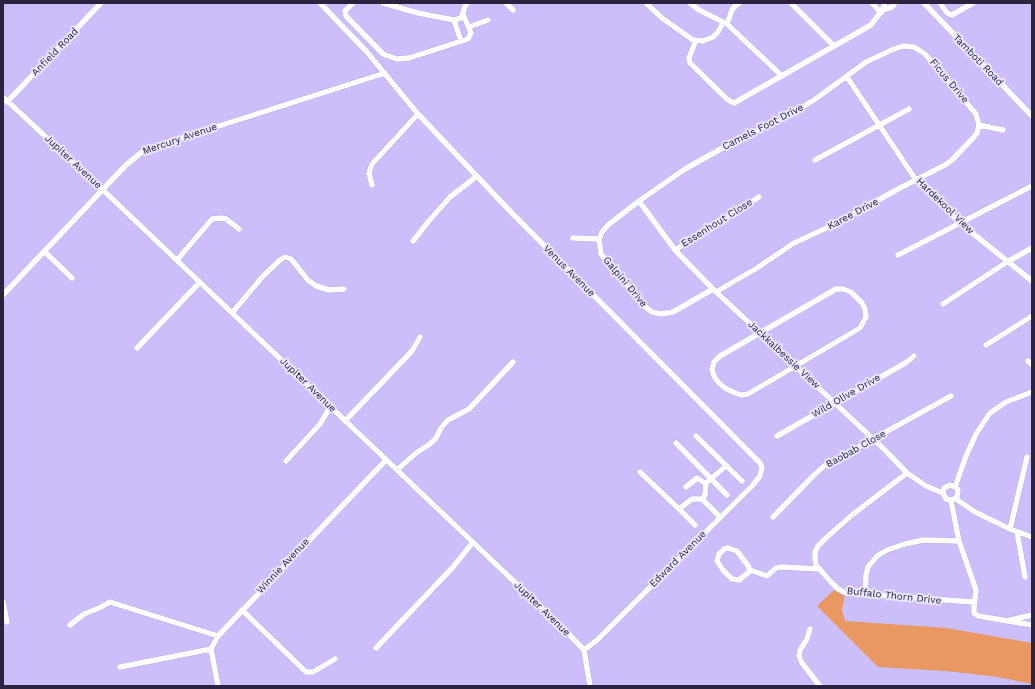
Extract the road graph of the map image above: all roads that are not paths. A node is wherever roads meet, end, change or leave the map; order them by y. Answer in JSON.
{"nodes":[{"id":1,"x":102,"y":3,"type":"edge"},
{"id":2,"x":320,"y":3,"type":"edge"},
{"id":3,"x":384,"y":3,"type":"edge"},
{"id":4,"x":466,"y":3,"type":"edge"},
{"id":5,"x":506,"y":3,"type":"edge"},
{"id":6,"x":646,"y":3,"type":"edge"},
{"id":7,"x":690,"y":3,"type":"edge"},
{"id":8,"x":791,"y":3,"type":"edge"},
{"id":9,"x":872,"y":3,"type":"edge"},
{"id":10,"x":885,"y":3,"type":"edge"},
{"id":11,"x":895,"y":3,"type":"edge"},
{"id":12,"x":924,"y":3,"type":"edge"},
{"id":13,"x":940,"y":3,"type":"edge"},
{"id":14,"x":974,"y":3,"type":"edge"},
{"id":15,"x":351,"y":4,"type":"edge"},
{"id":16,"x":736,"y":4,"type":"edge"},
{"id":17,"x":513,"y":10,"type":"dead end"},
{"id":18,"x":882,"y":12,"type":"junction"},
{"id":19,"x":462,"y":14,"type":"junction"},
{"id":20,"x":454,"y":20,"type":"junction"},
{"id":21,"x":488,"y":20,"type":"dead end"},
{"id":22,"x":725,"y":23,"type":"junction"},
{"id":23,"x":469,"y":27,"type":"junction"},
{"id":24,"x":696,"y":40,"type":"junction"},
{"id":25,"x":461,"y":41,"type":"junction"},
{"id":26,"x":834,"y":46,"type":"junction"},
{"id":27,"x":910,"y":46,"type":"joint"},
{"id":28,"x":385,"y":73,"type":"junction"},
{"id":29,"x":782,"y":76,"type":"junction"},
{"id":30,"x":847,"y":77,"type":"junction"},
{"id":31,"x":5,"y":100,"type":"edge"},
{"id":32,"x":909,"y":109,"type":"dead end"},
{"id":33,"x":418,"y":114,"type":"junction"},
{"id":34,"x":1032,"y":116,"type":"edge"},
{"id":35,"x":879,"y":125,"type":"junction"},
{"id":36,"x":979,"y":125,"type":"junction"},
{"id":37,"x":1003,"y":130,"type":"dead end"},
{"id":38,"x":815,"y":160,"type":"dead end"},
{"id":39,"x":477,"y":176,"type":"junction"},
{"id":40,"x":916,"y":180,"type":"junction"},
{"id":41,"x":372,"y":185,"type":"dead end"},
{"id":42,"x":1032,"y":186,"type":"edge"},
{"id":43,"x":103,"y":190,"type":"junction"},
{"id":44,"x":759,"y":197,"type":"dead end"},
{"id":45,"x":639,"y":201,"type":"junction"},
{"id":46,"x":960,"y":223,"type":"junction"},
{"id":47,"x":240,"y":229,"type":"dead end"},
{"id":48,"x":573,"y":238,"type":"dead end"},
{"id":49,"x":599,"y":239,"type":"junction"},
{"id":50,"x":413,"y":241,"type":"dead end"},
{"id":51,"x":1032,"y":248,"type":"edge"},
{"id":52,"x":675,"y":250,"type":"junction"},
{"id":53,"x":45,"y":252,"type":"junction"},
{"id":54,"x":898,"y":255,"type":"dead end"},
{"id":55,"x":177,"y":260,"type":"junction"},
{"id":56,"x":1007,"y":262,"type":"junction"},
{"id":57,"x":72,"y":278,"type":"dead end"},
{"id":58,"x":1032,"y":281,"type":"edge"},
{"id":59,"x":200,"y":282,"type":"junction"},
{"id":60,"x":344,"y":289,"type":"dead end"},
{"id":61,"x":714,"y":290,"type":"junction"},
{"id":62,"x":3,"y":295,"type":"edge"},
{"id":63,"x":943,"y":304,"type":"dead end"},
{"id":64,"x":232,"y":312,"type":"junction"},
{"id":65,"x":1032,"y":316,"type":"edge"},
{"id":66,"x":761,"y":333,"type":"junction"},
{"id":67,"x":420,"y":337,"type":"dead end"},
{"id":68,"x":986,"y":345,"type":"dead end"},
{"id":69,"x":137,"y":348,"type":"dead end"},
{"id":70,"x":914,"y":356,"type":"dead end"},
{"id":71,"x":514,"y":362,"type":"dead end"},
{"id":72,"x":795,"y":366,"type":"junction"},
{"id":73,"x":1032,"y":392,"type":"edge"},
{"id":74,"x":951,"y":396,"type":"dead end"},
{"id":75,"x":834,"y":403,"type":"junction"},
{"id":76,"x":330,"y":407,"type":"junction"},
{"id":77,"x":345,"y":421,"type":"junction"},
{"id":78,"x":696,"y":436,"type":"dead end"},
{"id":79,"x":777,"y":436,"type":"dead end"},
{"id":80,"x":873,"y":439,"type":"junction"},
{"id":81,"x":676,"y":443,"type":"dead end"},
{"id":82,"x":1027,"y":457,"type":"dead end"},
{"id":83,"x":386,"y":460,"type":"junction"},
{"id":84,"x":286,"y":461,"type":"dead end"},
{"id":85,"x":760,"y":463,"type":"joint"},
{"id":86,"x":726,"y":466,"type":"junction"},
{"id":87,"x":397,"y":470,"type":"junction"},
{"id":88,"x":640,"y":472,"type":"dead end"},
{"id":89,"x":907,"y":473,"type":"junction"},
{"id":90,"x":710,"y":479,"type":"junction"},
{"id":91,"x":742,"y":481,"type":"dead end"},
{"id":92,"x":706,"y":484,"type":"junction"},
{"id":93,"x":686,"y":487,"type":"dead end"},
{"id":94,"x":955,"y":487,"type":"junction"},
{"id":95,"x":943,"y":493,"type":"junction"},
{"id":96,"x":727,"y":495,"type":"dead end"},
{"id":97,"x":702,"y":499,"type":"junction"},
{"id":98,"x":953,"y":500,"type":"junction"},
{"id":99,"x":679,"y":509,"type":"junction"},
{"id":100,"x":720,"y":517,"type":"junction"},
{"id":101,"x":773,"y":517,"type":"dead end"},
{"id":102,"x":695,"y":525,"type":"dead end"},
{"id":103,"x":1010,"y":530,"type":"junction"},
{"id":104,"x":1017,"y":532,"type":"junction"},
{"id":105,"x":1032,"y":537,"type":"edge"},
{"id":106,"x":959,"y":540,"type":"junction"},
{"id":107,"x":473,"y":542,"type":"junction"},
{"id":108,"x":750,"y":570,"type":"junction"},
{"id":109,"x":820,"y":570,"type":"junction"},
{"id":110,"x":1025,"y":577,"type":"dead end"},
{"id":111,"x":865,"y":595,"type":"junction"},
{"id":112,"x":3,"y":602,"type":"edge"},
{"id":113,"x":974,"y":602,"type":"junction"},
{"id":114,"x":242,"y":610,"type":"junction"},
{"id":115,"x":1032,"y":615,"type":"edge"},
{"id":116,"x":1010,"y":620,"type":"junction"},
{"id":117,"x":7,"y":622,"type":"dead end"},
{"id":118,"x":1032,"y":625,"type":"edge"},
{"id":119,"x":70,"y":626,"type":"dead end"},
{"id":120,"x":810,"y":629,"type":"dead end"},
{"id":121,"x":218,"y":636,"type":"junction"},
{"id":122,"x":376,"y":648,"type":"dead end"},
{"id":123,"x":211,"y":649,"type":"junction"},
{"id":124,"x":584,"y":650,"type":"junction"},
{"id":125,"x":334,"y":659,"type":"dead end"},
{"id":126,"x":120,"y":667,"type":"dead end"},
{"id":127,"x":218,"y":686,"type":"edge"},
{"id":128,"x":590,"y":686,"type":"edge"},
{"id":129,"x":820,"y":686,"type":"edge"}],
"edges":[{"from":1,"to":31,"type":"street","name":"Anfield Road"},
{"from":2,"to":28,"type":"street","name":"Venus Avenue"},
{"from":3,"to":20,"type":"street"},
{"from":4,"to":19,"type":"street"},
{"from":5,"to":17,"type":"street"},
{"from":6,"to":24,"type":"street"},
{"from":7,"to":22,"type":"street"},
{"from":8,"to":26,"type":"street"},
{"from":9,"to":18,"type":"street"},
{"from":10,"to":18,"type":"street"},
{"from":11,"to":18,"type":"street"},
{"from":12,"to":34,"type":"street","name":"Tamboti Road"},
{"from":13,"to":14,"type":"street"},
{"from":15,"to":25,"type":"street"},
{"from":16,"to":22,"type":"street"},
{"from":18,"to":26,"type":"street"},
{"from":19,"to":20,"type":"street"},
{"from":19,"to":23,"type":"street"},
{"from":20,"to":25,"type":"street"},
{"from":21,"to":23,"type":"street"},
{"from":22,"to":24,"type":"street"},
{"from":22,"to":29,"type":"street"},
{"from":23,"to":25,"type":"street"},
{"from":24,"to":29,"type":"street"},
{"from":26,"to":29,"type":"street"},
{"from":27,"to":30,"type":"street","name":"Camels Foot Drive"},
{"from":27,"to":36,"type":"street","name":"Ficus Drive"},
{"from":28,"to":33,"type":"street","name":"Venus Avenue"},
{"from":28,"to":43,"type":"street","name":"Mercury Avenue"},
{"from":30,"to":35,"type":"street","name":"Hardekool View"},
{"from":30,"to":45,"type":"street","name":"Camels Foot Drive"},
{"from":31,"to":43,"type":"street","name":"Jupiter Avenue"},
{"from":32,"to":35,"type":"street"},
{"from":33,"to":39,"type":"street","name":"Venus Avenue"},
{"from":33,"to":41,"type":"street"},
{"from":35,"to":38,"type":"street"},
{"from":35,"to":40,"type":"street","name":"Hardekool View"},
{"from":36,"to":37,"type":"street"},
{"from":36,"to":40,"type":"street","name":"Karee Drive"},
{"from":39,"to":50,"type":"street"},
{"from":39,"to":85,"type":"street","name":"Venus Avenue"},
{"from":40,"to":46,"type":"street","name":"Hardekool View"},
{"from":40,"to":61,"type":"street","name":"Karee Drive"},
{"from":42,"to":46,"type":"street"},
{"from":43,"to":53,"type":"street","name":"Mercury Avenue"},
{"from":43,"to":55,"type":"street","name":"Jupiter Avenue"},
{"from":44,"to":52,"type":"street","name":"Essenhout Close"},
{"from":45,"to":49,"type":"street"},
{"from":45,"to":52,"type":"street","name":"Jackkalbessie View"},
{"from":46,"to":54,"type":"street"},
{"from":46,"to":56,"type":"street","name":"Hardekool View"},
{"from":47,"to":55,"type":"street"},
{"from":48,"to":49,"type":"street"},
{"from":49,"to":61,"type":"street","name":"Galpini Drive"},
{"from":51,"to":56,"type":"street"},
{"from":52,"to":61,"type":"street","name":"Jackkalbessie View"},
{"from":53,"to":57,"type":"street"},
{"from":53,"to":62,"type":"street","name":"Mercury Avenue"},
{"from":55,"to":59,"type":"street","name":"Jupiter Avenue"},
{"from":56,"to":58,"type":"street","name":"Hardekool View"},
{"from":56,"to":63,"type":"street"},
{"from":59,"to":64,"type":"street","name":"Jupiter Avenue"},
{"from":59,"to":69,"type":"street"},
{"from":60,"to":64,"type":"street"},
{"from":61,"to":66,"type":"street","name":"Jackkalbessie View"},
{"from":64,"to":76,"type":"street","name":"Jupiter Avenue"},
{"from":65,"to":68,"type":"street"},
{"from":66,"to":72,"type":"street","name":"Jackkalbessie View"},
{"from":66,"to":72,"type":"street"},
{"from":66,"to":72,"type":"street"},
{"from":67,"to":77,"type":"street"},
{"from":70,"to":75,"type":"street","name":"Wild Olive Drive"},
{"from":71,"to":87,"type":"street"},
{"from":72,"to":75,"type":"street","name":"Jackkalbessie View"},
{"from":73,"to":94,"type":"street"},
{"from":74,"to":80,"type":"street","name":"Baobab Close"},
{"from":75,"to":79,"type":"street","name":"Wild Olive Drive"},
{"from":75,"to":80,"type":"street","name":"Jackkalbessie View"},
{"from":76,"to":77,"type":"street","name":"Jupiter Avenue"},
{"from":76,"to":84,"type":"street"},
{"from":77,"to":83,"type":"street","name":"Jupiter Avenue"},
{"from":78,"to":86,"type":"street"},
{"from":80,"to":89,"type":"street","name":"Jackkalbessie View"},
{"from":80,"to":101,"type":"street","name":"Baobab Close"},
{"from":81,"to":90,"type":"street"},
{"from":82,"to":103,"type":"street"},
{"from":83,"to":87,"type":"street","name":"Jupiter Avenue"},
{"from":83,"to":114,"type":"street","name":"Winnie Avenue"},
{"from":85,"to":100,"type":"street","name":"Edward Avenue"},
{"from":86,"to":90,"type":"street"},
{"from":86,"to":91,"type":"street"},
{"from":87,"to":107,"type":"street","name":"Jupiter Avenue"},
{"from":88,"to":99,"type":"street"},
{"from":89,"to":95,"type":"street","name":"Jackkalbessie View"},
{"from":89,"to":109,"type":"street","name":"Buffalo Thorn Drive"},
{"from":90,"to":92,"type":"street"},
{"from":90,"to":96,"type":"street"},
{"from":92,"to":93,"type":"street"},
{"from":92,"to":97,"type":"street"},
{"from":94,"to":95,"type":"street"},
{"from":94,"to":98,"type":"street"},
{"from":95,"to":98,"type":"street"},
{"from":97,"to":99,"type":"street"},
{"from":97,"to":100,"type":"street"},
{"from":98,"to":103,"type":"street"},
{"from":98,"to":106,"type":"street"},
{"from":99,"to":102,"type":"street"},
{"from":100,"to":124,"type":"street","name":"Edward Avenue"},
{"from":103,"to":104,"type":"street"},
{"from":104,"to":105,"type":"street"},
{"from":104,"to":110,"type":"street"},
{"from":106,"to":111,"type":"street"},
{"from":106,"to":113,"type":"street"},
{"from":107,"to":122,"type":"street"},
{"from":107,"to":124,"type":"street","name":"Jupiter Avenue"},
{"from":108,"to":108,"type":"street"},
{"from":108,"to":109,"type":"street"},
{"from":109,"to":111,"type":"street","name":"Buffalo Thorn Drive"},
{"from":111,"to":113,"type":"street","name":"Buffalo Thorn Drive"},
{"from":112,"to":117,"type":"street"},
{"from":113,"to":116,"type":"street"},
{"from":114,"to":121,"type":"street","name":"Winnie Avenue"},
{"from":114,"to":125,"type":"street"},
{"from":115,"to":116,"type":"street"},
{"from":116,"to":118,"type":"street"},
{"from":119,"to":121,"type":"street"},
{"from":120,"to":129,"type":"street"},
{"from":121,"to":123,"type":"street","name":"Winnie Avenue"},
{"from":123,"to":126,"type":"street"},
{"from":123,"to":127,"type":"street"},
{"from":124,"to":128,"type":"street"}]}
